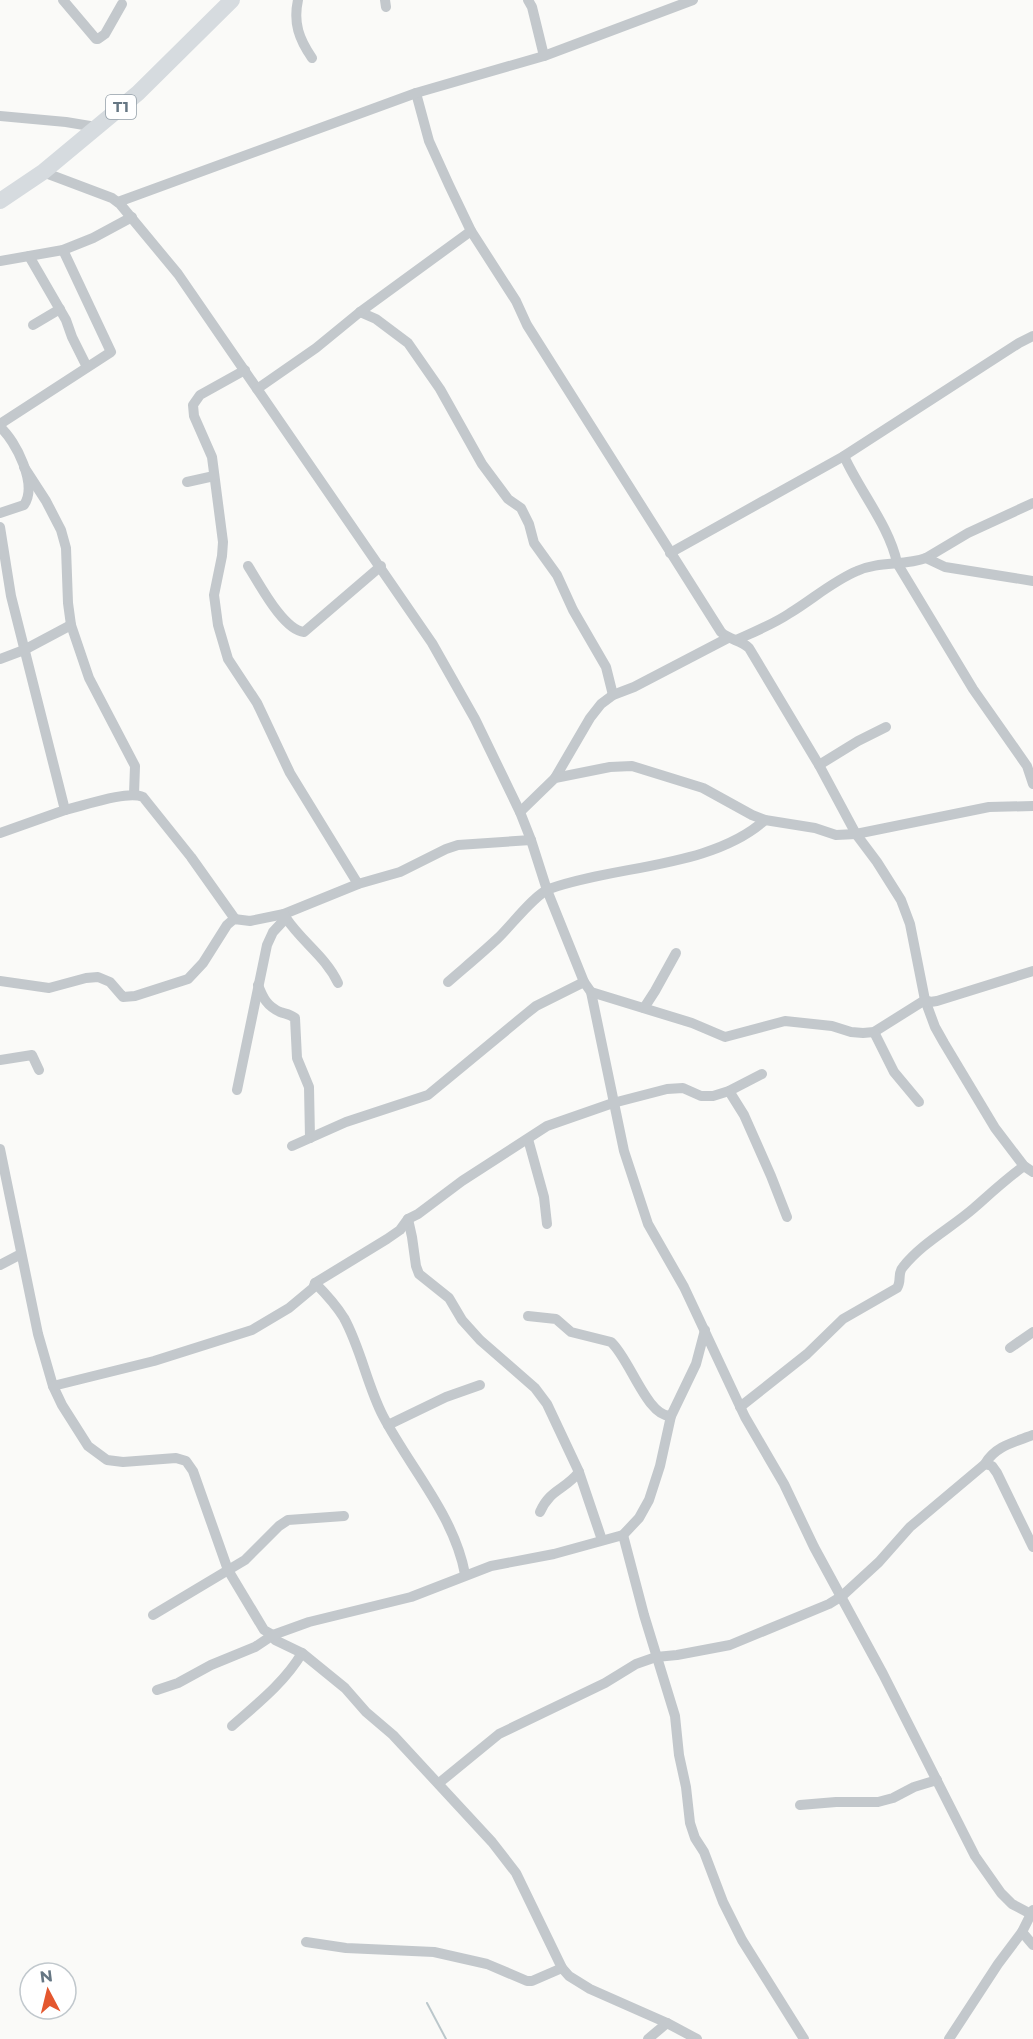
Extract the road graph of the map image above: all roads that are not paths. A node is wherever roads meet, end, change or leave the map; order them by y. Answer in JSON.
{"nodes":[{"id":1,"x":63,"y":0,"type":"edge"},
{"id":2,"x":232,"y":0,"type":"edge"},
{"id":3,"x":298,"y":0,"type":"edge"},
{"id":4,"x":528,"y":0,"type":"edge"},
{"id":5,"x":693,"y":0,"type":"edge"},
{"id":6,"x":122,"y":4,"type":"dead end"},
{"id":7,"x":544,"y":56,"type":"junction"},
{"id":8,"x":312,"y":58,"type":"dead end"},
{"id":9,"x":416,"y":93,"type":"junction"},
{"id":10,"x":0,"y":116,"type":"edge"},
{"id":11,"x":96,"y":127,"type":"junction"},
{"id":12,"x":43,"y":172,"type":"junction"},
{"id":13,"x":0,"y":201,"type":"edge"},
{"id":14,"x":118,"y":202,"type":"junction"},
{"id":15,"x":132,"y":217,"type":"junction"},
{"id":16,"x":471,"y":231,"type":"junction"},
{"id":17,"x":63,"y":250,"type":"junction"},
{"id":18,"x":29,"y":256,"type":"junction"},
{"id":19,"x":0,"y":261,"type":"edge"},
{"id":20,"x":60,"y":309,"type":"junction"},
{"id":21,"x":360,"y":312,"type":"junction"},
{"id":22,"x":33,"y":324,"type":"dead end"},
{"id":23,"x":1033,"y":336,"type":"edge"},
{"id":24,"x":87,"y":367,"type":"junction"},
{"id":25,"x":245,"y":370,"type":"junction"},
{"id":26,"x":257,"y":389,"type":"junction"},
{"id":27,"x":0,"y":426,"type":"edge"},
{"id":28,"x":844,"y":456,"type":"junction"},
{"id":29,"x":24,"y":467,"type":"junction"},
{"id":30,"x":214,"y":476,"type":"junction"},
{"id":31,"x":187,"y":482,"type":"dead end"},
{"id":32,"x":1033,"y":503,"type":"edge"},
{"id":33,"x":0,"y":513,"type":"edge"},
{"id":34,"x":0,"y":527,"type":"edge"},
{"id":35,"x":670,"y":553,"type":"junction"},
{"id":36,"x":926,"y":558,"type":"junction"},
{"id":37,"x":897,"y":563,"type":"junction"},
{"id":38,"x":248,"y":566,"type":"dead end"},
{"id":39,"x":381,"y":566,"type":"junction"},
{"id":40,"x":1033,"y":581,"type":"edge"},
{"id":41,"x":11,"y":596,"type":"junction"},
{"id":42,"x":0,"y":599,"type":"edge"},
{"id":43,"x":71,"y":625,"type":"junction"},
{"id":44,"x":732,"y":639,"type":"junction"},
{"id":45,"x":24,"y":650,"type":"junction"},
{"id":46,"x":0,"y":659,"type":"edge"},
{"id":47,"x":613,"y":695,"type":"junction"},
{"id":48,"x":886,"y":727,"type":"dead end"},
{"id":49,"x":819,"y":765,"type":"junction"},
{"id":50,"x":555,"y":778,"type":"junction"},
{"id":51,"x":1033,"y":784,"type":"edge"},
{"id":52,"x":134,"y":794,"type":"junction"},
{"id":53,"x":1033,"y":806,"type":"edge"},
{"id":54,"x":65,"y":810,"type":"junction"},
{"id":55,"x":520,"y":812,"type":"junction"},
{"id":56,"x":765,"y":820,"type":"junction"},
{"id":57,"x":0,"y":834,"type":"edge"},
{"id":58,"x":856,"y":834,"type":"junction"},
{"id":59,"x":531,"y":840,"type":"junction"},
{"id":60,"x":358,"y":884,"type":"junction"},
{"id":61,"x":547,"y":890,"type":"junction"},
{"id":62,"x":285,"y":916,"type":"junction"},
{"id":63,"x":236,"y":919,"type":"junction"},
{"id":64,"x":676,"y":953,"type":"dead end"},
{"id":65,"x":1033,"y":971,"type":"edge"},
{"id":66,"x":0,"y":981,"type":"edge"},
{"id":67,"x":448,"y":982,"type":"dead end"},
{"id":68,"x":584,"y":982,"type":"junction"},
{"id":69,"x":338,"y":983,"type":"dead end"},
{"id":70,"x":258,"y":984,"type":"junction"},
{"id":71,"x":591,"y":992,"type":"junction"},
{"id":72,"x":925,"y":1000,"type":"junction"},
{"id":73,"x":644,"y":1008,"type":"junction"},
{"id":74,"x":874,"y":1032,"type":"junction"},
{"id":75,"x":0,"y":1060,"type":"edge"},
{"id":76,"x":39,"y":1070,"type":"dead end"},
{"id":77,"x":762,"y":1074,"type":"dead end"},
{"id":78,"x":237,"y":1090,"type":"dead end"},
{"id":79,"x":729,"y":1091,"type":"junction"},
{"id":80,"x":919,"y":1102,"type":"dead end"},
{"id":81,"x":613,"y":1103,"type":"junction"},
{"id":82,"x":310,"y":1138,"type":"junction"},
{"id":83,"x":528,"y":1139,"type":"junction"},
{"id":84,"x":291,"y":1146,"type":"dead end"},
{"id":85,"x":0,"y":1149,"type":"edge"},
{"id":86,"x":1028,"y":1169,"type":"edge"},
{"id":87,"x":787,"y":1217,"type":"dead end"},
{"id":88,"x":408,"y":1219,"type":"junction"},
{"id":89,"x":547,"y":1224,"type":"dead end"},
{"id":90,"x":21,"y":1254,"type":"junction"},
{"id":91,"x":0,"y":1265,"type":"edge"},
{"id":92,"x":315,"y":1283,"type":"junction"},
{"id":93,"x":528,"y":1316,"type":"dead end"},
{"id":94,"x":705,"y":1330,"type":"junction"},
{"id":95,"x":1033,"y":1332,"type":"edge"},
{"id":96,"x":1010,"y":1348,"type":"dead end"},
{"id":97,"x":480,"y":1385,"type":"dead end"},
{"id":98,"x":52,"y":1386,"type":"junction"},
{"id":99,"x":740,"y":1407,"type":"junction"},
{"id":100,"x":671,"y":1416,"type":"junction"},
{"id":101,"x":388,"y":1425,"type":"junction"},
{"id":102,"x":1033,"y":1435,"type":"edge"},
{"id":103,"x":985,"y":1464,"type":"junction"},
{"id":104,"x":579,"y":1472,"type":"junction"},
{"id":105,"x":540,"y":1512,"type":"dead end"},
{"id":106,"x":344,"y":1516,"type":"dead end"},
{"id":107,"x":623,"y":1535,"type":"junction"},
{"id":108,"x":602,"y":1540,"type":"junction"},
{"id":109,"x":1033,"y":1547,"type":"edge"},
{"id":110,"x":228,"y":1570,"type":"junction"},
{"id":111,"x":465,"y":1574,"type":"junction"},
{"id":112,"x":842,"y":1596,"type":"junction"},
{"id":113,"x":153,"y":1615,"type":"dead end"},
{"id":114,"x":273,"y":1635,"type":"junction"},
{"id":115,"x":302,"y":1653,"type":"junction"},
{"id":116,"x":656,"y":1657,"type":"junction"},
{"id":117,"x":157,"y":1690,"type":"dead end"},
{"id":118,"x":232,"y":1726,"type":"dead end"},
{"id":119,"x":937,"y":1780,"type":"junction"},
{"id":120,"x":439,"y":1783,"type":"junction"},
{"id":121,"x":800,"y":1805,"type":"dead end"},
{"id":122,"x":1032,"y":1912,"type":"edge"},
{"id":123,"x":1022,"y":1932,"type":"junction"},
{"id":124,"x":306,"y":1942,"type":"dead end"},
{"id":125,"x":1033,"y":1945,"type":"edge"},
{"id":126,"x":562,"y":1968,"type":"junction"},
{"id":127,"x":667,"y":2023,"type":"junction"},
{"id":128,"x":648,"y":2039,"type":"edge"},
{"id":129,"x":697,"y":2039,"type":"edge"},
{"id":130,"x":804,"y":2039,"type":"edge"},
{"id":131,"x":949,"y":2039,"type":"edge"}],
"edges":[{"from":1,"to":6,"type":"street"},
{"from":2,"to":11,"type":"highway","number":"T1"},
{"from":3,"to":8,"type":"street"},
{"from":4,"to":7,"type":"street"},
{"from":5,"to":7,"type":"street"},
{"from":7,"to":9,"type":"street"},
{"from":9,"to":14,"type":"street"},
{"from":9,"to":16,"type":"street"},
{"from":10,"to":11,"type":"street"},
{"from":11,"to":12,"type":"highway","number":"T1"},
{"from":12,"to":13,"type":"highway","number":"T1"},
{"from":12,"to":14,"type":"street"},
{"from":14,"to":15,"type":"street"},
{"from":15,"to":17,"type":"street"},
{"from":15,"to":25,"type":"street"},
{"from":16,"to":21,"type":"street"},
{"from":16,"to":35,"type":"street"},
{"from":17,"to":18,"type":"street"},
{"from":17,"to":24,"type":"street"},
{"from":18,"to":19,"type":"street"},
{"from":18,"to":20,"type":"street"},
{"from":20,"to":22,"type":"street"},
{"from":20,"to":24,"type":"street"},
{"from":21,"to":26,"type":"street"},
{"from":21,"to":47,"type":"street"},
{"from":23,"to":28,"type":"street"},
{"from":24,"to":27,"type":"street"},
{"from":25,"to":26,"type":"street"},
{"from":25,"to":30,"type":"street"},
{"from":26,"to":39,"type":"street"},
{"from":27,"to":29,"type":"street"},
{"from":28,"to":35,"type":"street"},
{"from":28,"to":37,"type":"street"},
{"from":29,"to":33,"type":"street"},
{"from":29,"to":43,"type":"street"},
{"from":30,"to":31,"type":"street"},
{"from":30,"to":60,"type":"street"},
{"from":32,"to":36,"type":"street"},
{"from":34,"to":41,"type":"street"},
{"from":35,"to":44,"type":"street"},
{"from":36,"to":37,"type":"street"},
{"from":36,"to":40,"type":"street"},
{"from":37,"to":44,"type":"street"},
{"from":37,"to":51,"type":"street"},
{"from":38,"to":39,"type":"street"},
{"from":39,"to":55,"type":"street"},
{"from":41,"to":42,"type":"street"},
{"from":41,"to":45,"type":"street"},
{"from":43,"to":45,"type":"street"},
{"from":43,"to":52,"type":"street"},
{"from":44,"to":47,"type":"street"},
{"from":44,"to":49,"type":"street"},
{"from":45,"to":46,"type":"street"},
{"from":45,"to":54,"type":"street"},
{"from":47,"to":50,"type":"street"},
{"from":48,"to":49,"type":"street"},
{"from":49,"to":58,"type":"street"},
{"from":50,"to":55,"type":"street"},
{"from":50,"to":56,"type":"street"},
{"from":52,"to":54,"type":"street"},
{"from":52,"to":63,"type":"street"},
{"from":53,"to":58,"type":"street"},
{"from":54,"to":57,"type":"street"},
{"from":55,"to":59,"type":"street"},
{"from":56,"to":58,"type":"street"},
{"from":56,"to":61,"type":"street"},
{"from":58,"to":72,"type":"street"},
{"from":59,"to":60,"type":"street"},
{"from":59,"to":61,"type":"street"},
{"from":60,"to":62,"type":"street"},
{"from":61,"to":67,"type":"street"},
{"from":61,"to":68,"type":"street"},
{"from":62,"to":63,"type":"street"},
{"from":62,"to":69,"type":"street"},
{"from":62,"to":70,"type":"street"},
{"from":63,"to":66,"type":"street"},
{"from":64,"to":73,"type":"street"},
{"from":65,"to":72,"type":"street"},
{"from":68,"to":71,"type":"street"},
{"from":68,"to":82,"type":"street"},
{"from":70,"to":78,"type":"street"},
{"from":70,"to":82,"type":"street"},
{"from":71,"to":73,"type":"street"},
{"from":71,"to":81,"type":"street"},
{"from":72,"to":74,"type":"street"},
{"from":72,"to":86,"type":"street"},
{"from":73,"to":74,"type":"street"},
{"from":74,"to":80,"type":"street"},
{"from":75,"to":76,"type":"street"},
{"from":77,"to":79,"type":"street"},
{"from":79,"to":81,"type":"street"},
{"from":79,"to":87,"type":"street"},
{"from":81,"to":83,"type":"street"},
{"from":81,"to":94,"type":"street"},
{"from":82,"to":84,"type":"street"},
{"from":83,"to":88,"type":"street"},
{"from":83,"to":89,"type":"street"},
{"from":85,"to":90,"type":"street"},
{"from":86,"to":99,"type":"street"},
{"from":88,"to":92,"type":"street"},
{"from":88,"to":104,"type":"street"},
{"from":90,"to":91,"type":"street"},
{"from":90,"to":98,"type":"street"},
{"from":92,"to":98,"type":"street"},
{"from":92,"to":101,"type":"street"},
{"from":93,"to":100,"type":"street"},
{"from":94,"to":99,"type":"street"},
{"from":94,"to":100,"type":"street"},
{"from":95,"to":96,"type":"street"},
{"from":97,"to":101,"type":"street"},
{"from":98,"to":110,"type":"street"},
{"from":99,"to":112,"type":"street"},
{"from":100,"to":107,"type":"street"},
{"from":101,"to":111,"type":"street"},
{"from":102,"to":103,"type":"street"},
{"from":103,"to":109,"type":"street"},
{"from":103,"to":112,"type":"street"},
{"from":104,"to":105,"type":"street"},
{"from":104,"to":108,"type":"street"},
{"from":106,"to":110,"type":"street"},
{"from":107,"to":108,"type":"street"},
{"from":107,"to":116,"type":"street"},
{"from":108,"to":111,"type":"street"},
{"from":110,"to":113,"type":"street"},
{"from":110,"to":114,"type":"street"},
{"from":111,"to":114,"type":"street"},
{"from":112,"to":116,"type":"street"},
{"from":112,"to":119,"type":"street"},
{"from":114,"to":115,"type":"street"},
{"from":114,"to":117,"type":"street"},
{"from":115,"to":118,"type":"street"},
{"from":115,"to":120,"type":"street"},
{"from":116,"to":120,"type":"street"},
{"from":116,"to":130,"type":"street"},
{"from":119,"to":121,"type":"street"},
{"from":119,"to":122,"type":"street"},
{"from":120,"to":126,"type":"street"},
{"from":122,"to":123,"type":"street"},
{"from":123,"to":125,"type":"street"},
{"from":123,"to":131,"type":"street"},
{"from":124,"to":126,"type":"street"},
{"from":126,"to":127,"type":"street"},
{"from":127,"to":128,"type":"street"},
{"from":127,"to":129,"type":"street"}]}
